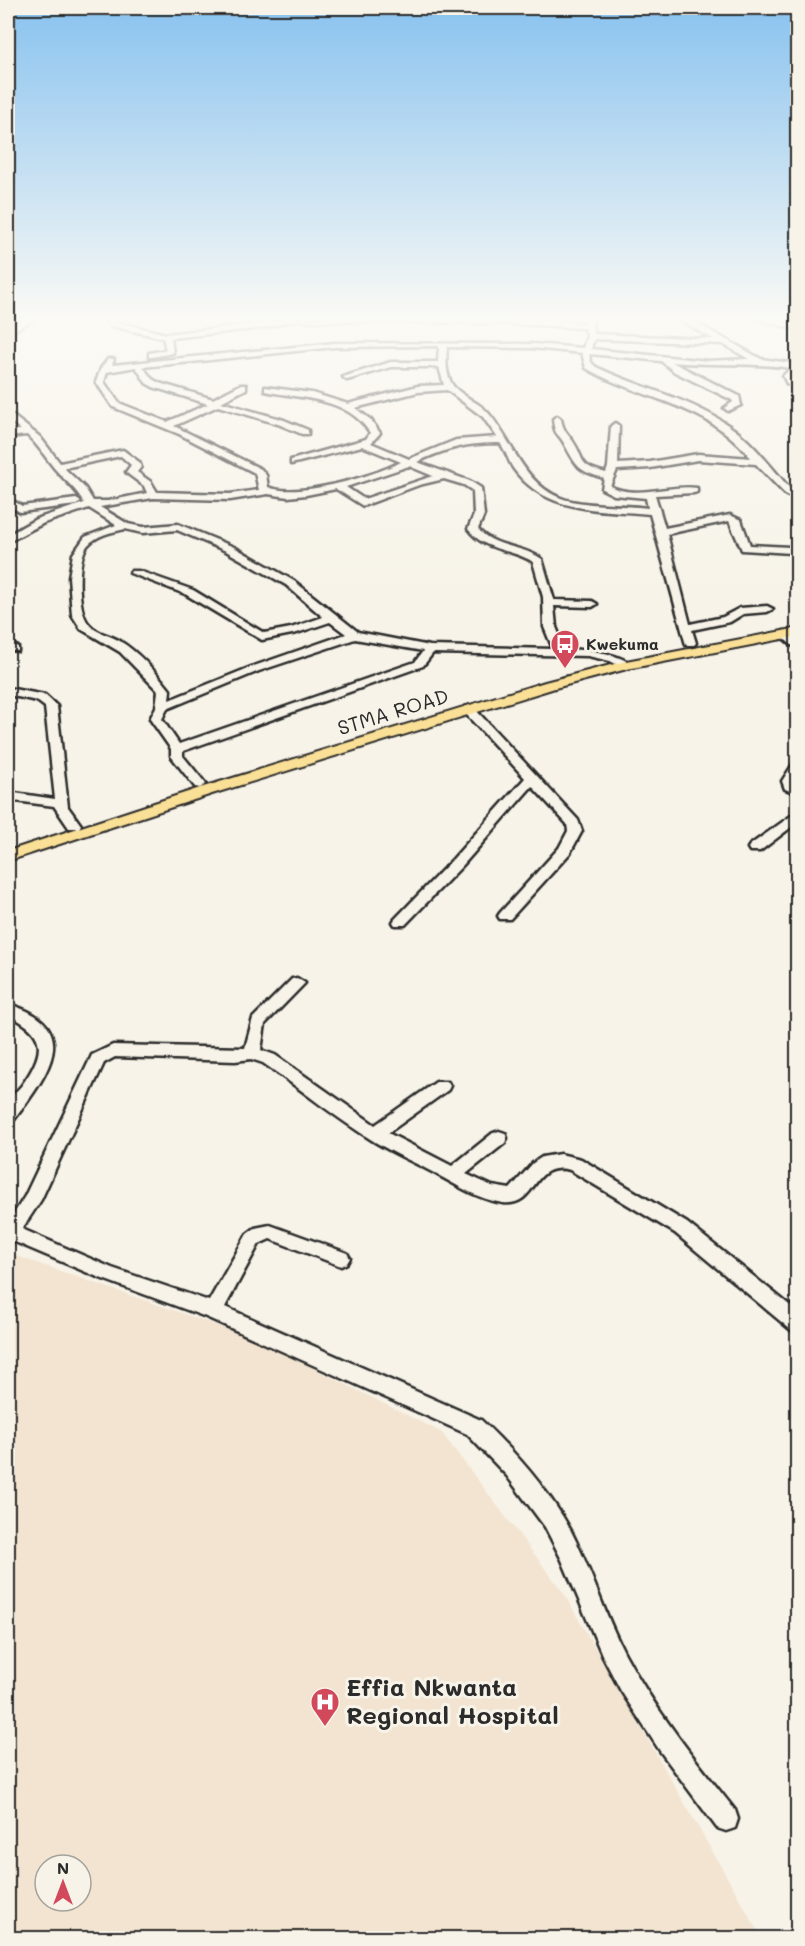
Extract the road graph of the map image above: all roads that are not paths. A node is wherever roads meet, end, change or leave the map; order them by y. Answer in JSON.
{"nodes":[{"id":1,"x":126,"y":410,"type":"edge"},
{"id":2,"x":200,"y":410,"type":"edge"},
{"id":3,"x":238,"y":410,"type":"edge"},
{"id":4,"x":352,"y":410,"type":"edge"},
{"id":5,"x":479,"y":410,"type":"edge"},
{"id":6,"x":692,"y":410,"type":"edge"},
{"id":7,"x":8,"y":415,"type":"edge"},
{"id":8,"x":557,"y":419,"type":"dead end"},
{"id":9,"x":166,"y":426,"type":"junction"},
{"id":10,"x":615,"y":426,"type":"dead end"},
{"id":11,"x":29,"y":432,"type":"junction"},
{"id":12,"x":305,"y":432,"type":"dead end"},
{"id":13,"x":8,"y":435,"type":"edge"},
{"id":14,"x":502,"y":440,"type":"junction"},
{"id":15,"x":363,"y":443,"type":"junction"},
{"id":16,"x":759,"y":461,"type":"junction"},
{"id":17,"x":294,"y":462,"type":"dead end"},
{"id":18,"x":408,"y":463,"type":"junction"},
{"id":19,"x":58,"y":466,"type":"junction"},
{"id":20,"x":613,"y":467,"type":"junction"},
{"id":21,"x":444,"y":477,"type":"junction"},
{"id":22,"x":609,"y":477,"type":"junction"},
{"id":23,"x":337,"y":485,"type":"junction"},
{"id":24,"x":694,"y":490,"type":"dead end"},
{"id":25,"x":266,"y":492,"type":"junction"},
{"id":26,"x":648,"y":493,"type":"junction"},
{"id":27,"x":153,"y":495,"type":"junction"},
{"id":28,"x":798,"y":497,"type":"edge"},
{"id":29,"x":8,"y":501,"type":"edge"},
{"id":30,"x":89,"y":502,"type":"junction"},
{"id":31,"x":652,"y":511,"type":"junction"},
{"id":32,"x":125,"y":526,"type":"junction"},
{"id":33,"x":662,"y":532,"type":"junction"},
{"id":34,"x":8,"y":539,"type":"edge"},
{"id":35,"x":796,"y":548,"type":"edge"},
{"id":36,"x":135,"y":573,"type":"dead end"},
{"id":37,"x":548,"y":603,"type":"junction"},
{"id":38,"x":592,"y":604,"type":"dead end"},
{"id":39,"x":767,"y":609,"type":"dead end"},
{"id":40,"x":331,"y":618,"type":"junction"},
{"id":41,"x":798,"y":625,"type":"edge"},
{"id":42,"x":685,"y":628,"type":"junction"},
{"id":43,"x":791,"y":633,"type":"edge"},
{"id":44,"x":354,"y":635,"type":"junction"},
{"id":45,"x":690,"y":643,"type":"junction"},
{"id":46,"x":798,"y":646,"type":"edge"},
{"id":47,"x":430,"y":649,"type":"junction"},
{"id":48,"x":560,"y":651,"type":"junction"},
{"id":49,"x":620,"y":662,"type":"junction"},
{"id":50,"x":8,"y":692,"type":"edge"},
{"id":51,"x":162,"y":707,"type":"junction"},
{"id":52,"x":469,"y":710,"type":"junction"},
{"id":53,"x":177,"y":749,"type":"junction"},
{"id":54,"x":798,"y":767,"type":"edge"},
{"id":55,"x":531,"y":778,"type":"junction"},
{"id":56,"x":200,"y":784,"type":"junction"},
{"id":57,"x":798,"y":790,"type":"edge"},
{"id":58,"x":8,"y":796,"type":"edge"},
{"id":59,"x":62,"y":806,"type":"junction"},
{"id":60,"x":798,"y":815,"type":"edge"},
{"id":61,"x":74,"y":825,"type":"junction"},
{"id":62,"x":8,"y":847,"type":"edge"},
{"id":63,"x":755,"y":848,"type":"dead end"},
{"id":64,"x":8,"y":856,"type":"edge"},
{"id":65,"x":505,"y":916,"type":"dead end"},
{"id":66,"x":400,"y":922,"type":"dead end"},
{"id":67,"x":297,"y":983,"type":"dead end"},
{"id":68,"x":8,"y":1009,"type":"edge"},
{"id":69,"x":252,"y":1053,"type":"junction"},
{"id":70,"x":442,"y":1086,"type":"dead end"},
{"id":71,"x":8,"y":1116,"type":"edge"},
{"id":72,"x":375,"y":1134,"type":"junction"},
{"id":73,"x":499,"y":1138,"type":"dead end"},
{"id":74,"x":453,"y":1175,"type":"junction"},
{"id":75,"x":9,"y":1232,"type":"edge"},
{"id":76,"x":341,"y":1258,"type":"dead end"},
{"id":77,"x":213,"y":1311,"type":"junction"},
{"id":78,"x":798,"y":1324,"type":"edge"},
{"id":79,"x":726,"y":1819,"type":"dead end"}],
"edges":[{"from":1,"to":9,"type":"street"},
{"from":2,"to":9,"type":"street"},
{"from":3,"to":12,"type":"street"},
{"from":4,"to":15,"type":"street"},
{"from":5,"to":14,"type":"street"},
{"from":6,"to":16,"type":"street"},
{"from":7,"to":11,"type":"street"},
{"from":8,"to":22,"type":"street"},
{"from":9,"to":25,"type":"street"},
{"from":10,"to":20,"type":"street"},
{"from":11,"to":13,"type":"street"},
{"from":11,"to":19,"type":"street"},
{"from":14,"to":18,"type":"street"},
{"from":14,"to":31,"type":"street"},
{"from":15,"to":17,"type":"street"},
{"from":15,"to":18,"type":"street"},
{"from":16,"to":20,"type":"street"},
{"from":16,"to":28,"type":"street"},
{"from":18,"to":21,"type":"street"},
{"from":18,"to":23,"type":"street"},
{"from":19,"to":27,"type":"street"},
{"from":19,"to":30,"type":"street"},
{"from":20,"to":22,"type":"street"},
{"from":21,"to":23,"type":"street"},
{"from":21,"to":37,"type":"street"},
{"from":22,"to":26,"type":"street"},
{"from":23,"to":25,"type":"street"},
{"from":24,"to":26,"type":"street"},
{"from":25,"to":27,"type":"street"},
{"from":26,"to":31,"type":"street"},
{"from":27,"to":30,"type":"street"},
{"from":29,"to":30,"type":"street"},
{"from":30,"to":32,"type":"street"},
{"from":30,"to":34,"type":"street"},
{"from":31,"to":33,"type":"street"},
{"from":32,"to":40,"type":"street"},
{"from":32,"to":51,"type":"street"},
{"from":33,"to":35,"type":"street"},
{"from":33,"to":42,"type":"street"},
{"from":36,"to":40,"type":"street"},
{"from":37,"to":38,"type":"street"},
{"from":37,"to":48,"type":"street"},
{"from":39,"to":42,"type":"street"},
{"from":40,"to":44,"type":"street"},
{"from":41,"to":45,"type":"main road","name":"STMA ROAD"},
{"from":42,"to":45,"type":"street"},
{"from":43,"to":46,"type":"street"},
{"from":43,"to":49,"type":"main road","name":"STMA ROAD"},
{"from":44,"to":47,"type":"street"},
{"from":44,"to":51,"type":"street"},
{"from":45,"to":49,"type":"main road","name":"STMA ROAD"},
{"from":47,"to":48,"type":"street"},
{"from":47,"to":53,"type":"street"},
{"from":48,"to":49,"type":"street"},
{"from":49,"to":52,"type":"main road","name":"STMA ROAD"},
{"from":49,"to":56,"type":"main road","name":"STMA ROAD"},
{"from":50,"to":59,"type":"street"},
{"from":51,"to":53,"type":"street"},
{"from":52,"to":55,"type":"street"},
{"from":52,"to":64,"type":"main road","name":"STMA ROAD"},
{"from":53,"to":56,"type":"street"},
{"from":54,"to":57,"type":"street"},
{"from":55,"to":65,"type":"street"},
{"from":55,"to":66,"type":"street"},
{"from":56,"to":61,"type":"main road","name":"STMA ROAD"},
{"from":58,"to":59,"type":"street"},
{"from":59,"to":61,"type":"street"},
{"from":60,"to":63,"type":"street"},
{"from":61,"to":62,"type":"main road","name":"STMA ROAD"},
{"from":67,"to":69,"type":"street"},
{"from":68,"to":71,"type":"street"},
{"from":69,"to":72,"type":"street"},
{"from":69,"to":75,"type":"street"},
{"from":70,"to":72,"type":"street"},
{"from":72,"to":74,"type":"street"},
{"from":73,"to":74,"type":"street"},
{"from":74,"to":78,"type":"street"},
{"from":75,"to":77,"type":"street"},
{"from":76,"to":77,"type":"street"},
{"from":77,"to":79,"type":"street"}]}
